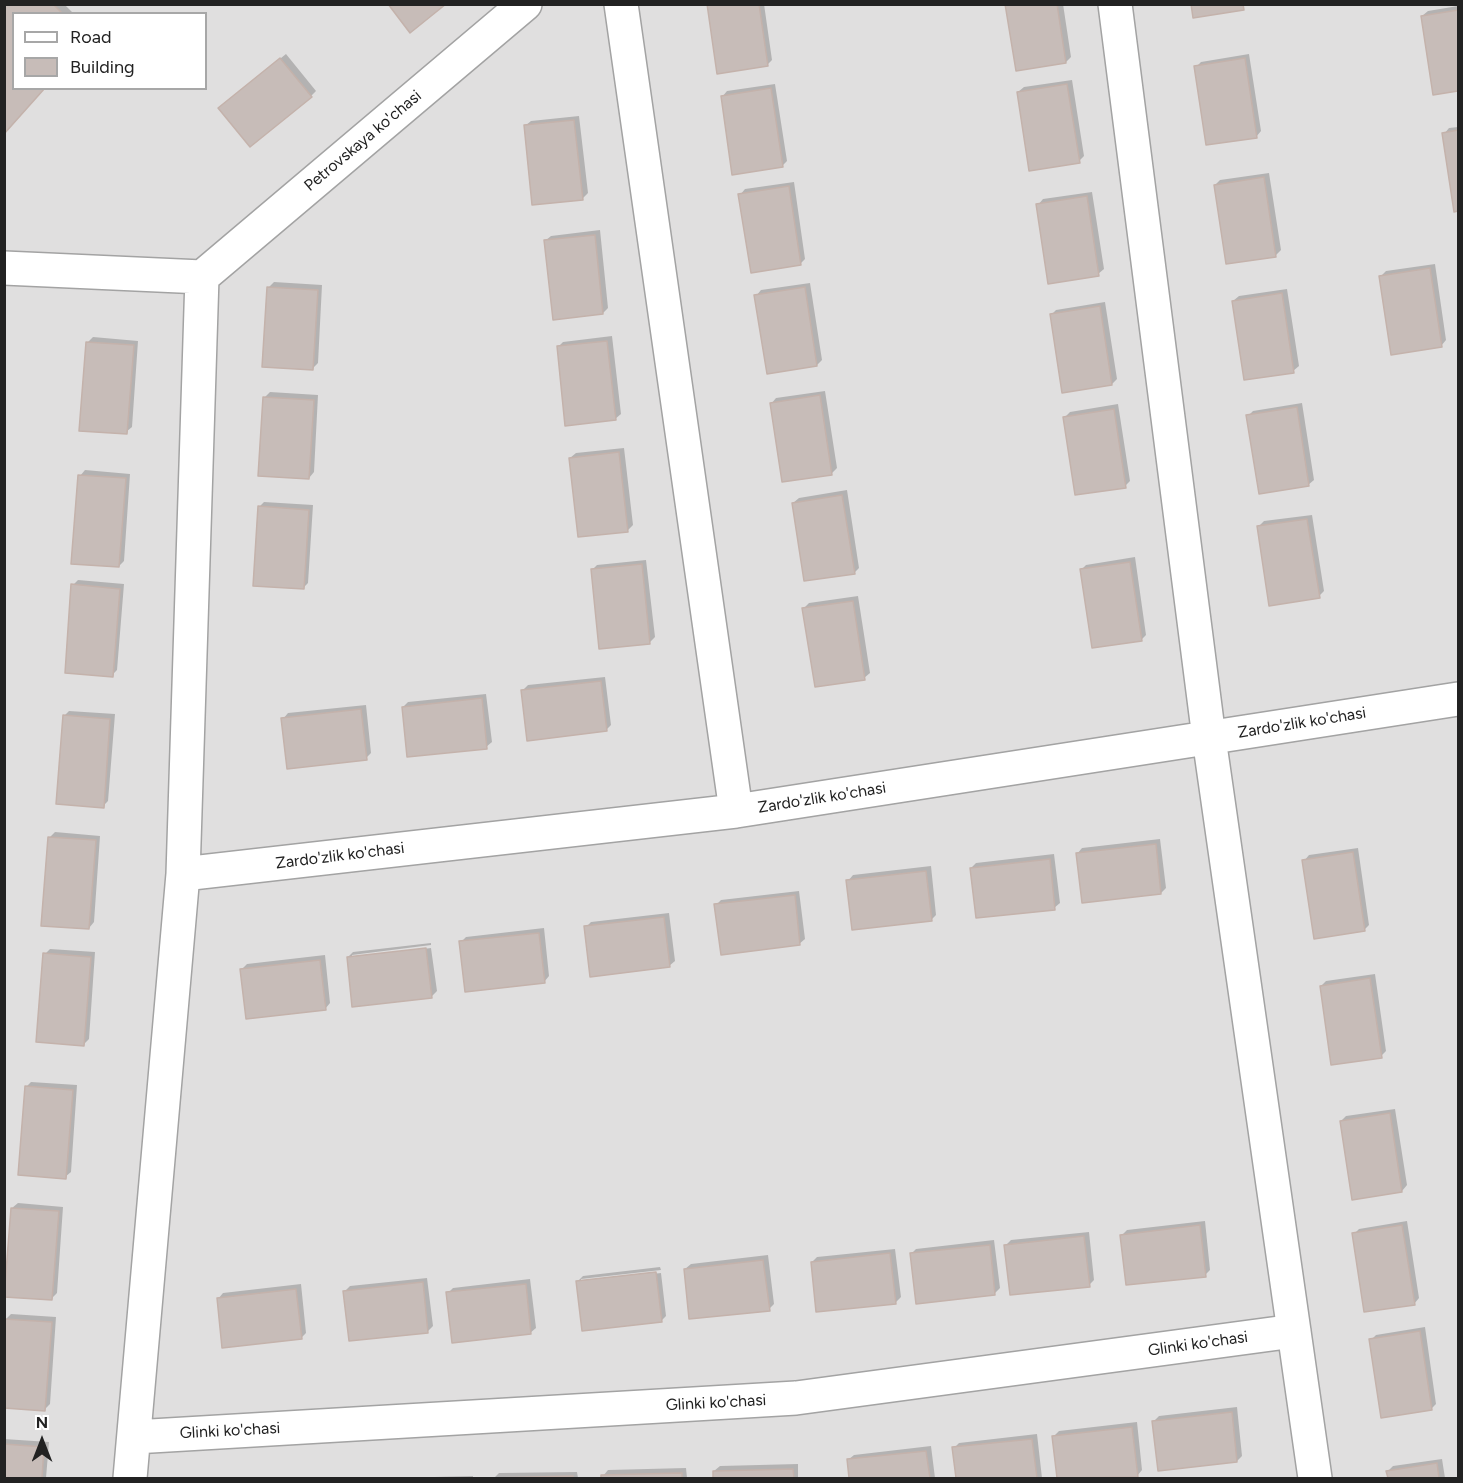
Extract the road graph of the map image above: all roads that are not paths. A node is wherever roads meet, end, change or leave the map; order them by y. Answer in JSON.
{"nodes":[{"id":1,"x":525,"y":4,"type":"edge"},
{"id":2,"x":621,"y":4,"type":"edge"},
{"id":3,"x":1115,"y":4,"type":"edge"},
{"id":4,"x":4,"y":268,"type":"edge"},
{"id":5,"x":202,"y":277,"type":"junction"},
{"id":6,"x":1458,"y":699,"type":"edge"},
{"id":7,"x":1209,"y":738,"type":"junction"},
{"id":8,"x":736,"y":811,"type":"junction"},
{"id":9,"x":183,"y":874,"type":"junction"},
{"id":10,"x":1294,"y":1331,"type":"junction"},
{"id":11,"x":134,"y":1437,"type":"junction"},
{"id":12,"x":130,"y":1479,"type":"edge"},
{"id":13,"x":1315,"y":1479,"type":"edge"}],
"edges":[{"from":1,"to":5,"type":"street","name":"Petrovskaya ko'chasi"},
{"from":2,"to":8,"type":"street"},
{"from":3,"to":7,"type":"street"},
{"from":4,"to":5,"type":"street"},
{"from":5,"to":9,"type":"street"},
{"from":6,"to":7,"type":"street","name":"Zardo'zlik ko'chasi"},
{"from":7,"to":8,"type":"street","name":"Zardo'zlik ko'chasi"},
{"from":7,"to":10,"type":"street"},
{"from":8,"to":9,"type":"street","name":"Zardo'zlik ko'chasi"},
{"from":9,"to":11,"type":"street"},
{"from":10,"to":11,"type":"street","name":"Glinki ko'chasi"},
{"from":10,"to":13,"type":"street"},
{"from":11,"to":12,"type":"street"}]}
